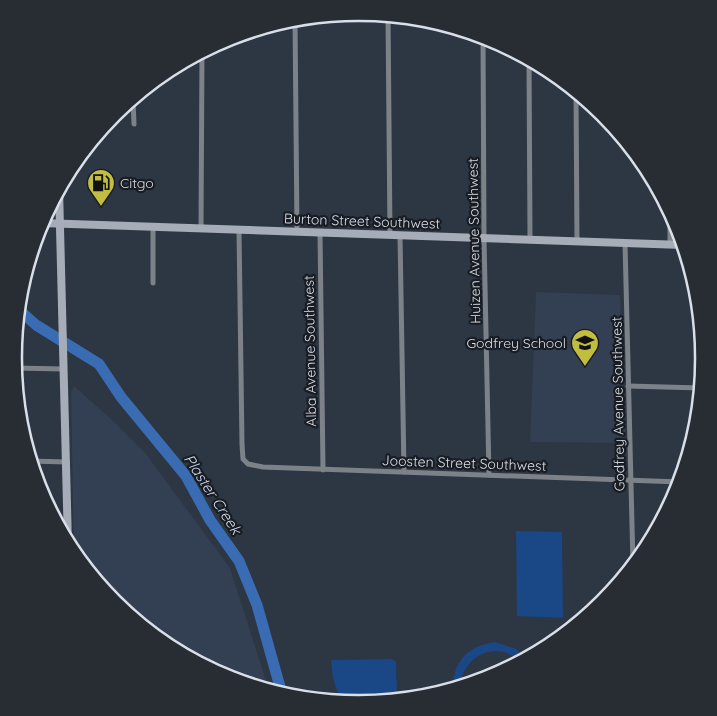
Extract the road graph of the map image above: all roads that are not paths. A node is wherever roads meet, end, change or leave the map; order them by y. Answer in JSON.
{"nodes":[{"id":1,"x":388,"y":23,"type":"edge"},
{"id":2,"x":295,"y":28,"type":"edge"},
{"id":3,"x":483,"y":45,"type":"edge"},
{"id":4,"x":202,"y":60,"type":"edge"},
{"id":5,"x":528,"y":67,"type":"edge"},
{"id":6,"x":576,"y":101,"type":"edge"},
{"id":7,"x":133,"y":107,"type":"edge"},
{"id":8,"x":134,"y":124,"type":"dead end"},
{"id":9,"x":59,"y":203,"type":"edge"},
{"id":10,"x":49,"y":224,"type":"edge"},
{"id":11,"x":60,"y":225,"type":"junction"},
{"id":12,"x":153,"y":227,"type":"junction"},
{"id":13,"x":202,"y":228,"type":"junction"},
{"id":14,"x":670,"y":229,"type":"edge"},
{"id":15,"x":239,"y":230,"type":"junction"},
{"id":16,"x":297,"y":232,"type":"junction"},
{"id":17,"x":320,"y":232,"type":"junction"},
{"id":18,"x":390,"y":235,"type":"junction"},
{"id":19,"x":400,"y":235,"type":"junction"},
{"id":20,"x":484,"y":238,"type":"junction"},
{"id":21,"x":530,"y":239,"type":"junction"},
{"id":22,"x":576,"y":241,"type":"junction"},
{"id":23,"x":626,"y":243,"type":"junction"},
{"id":24,"x":670,"y":244,"type":"junction"},
{"id":25,"x":675,"y":244,"type":"edge"},
{"id":26,"x":154,"y":283,"type":"dead end"},
{"id":27,"x":22,"y":368,"type":"edge"},
{"id":28,"x":64,"y":369,"type":"junction"},
{"id":29,"x":628,"y":386,"type":"junction"},
{"id":30,"x":694,"y":388,"type":"edge"},
{"id":31,"x":38,"y":461,"type":"edge"},
{"id":32,"x":67,"y":462,"type":"junction"},
{"id":33,"x":323,"y":470,"type":"junction"},
{"id":34,"x":404,"y":472,"type":"junction"},
{"id":35,"x":489,"y":476,"type":"junction"},
{"id":36,"x":631,"y":480,"type":"junction"},
{"id":37,"x":672,"y":482,"type":"edge"},
{"id":38,"x":68,"y":527,"type":"edge"},
{"id":39,"x":634,"y":552,"type":"edge"}],
"edges":[{"from":1,"to":18,"type":"street"},
{"from":2,"to":16,"type":"street"},
{"from":3,"to":20,"type":"street","name":"Huizen Avenue Southwest"},
{"from":4,"to":13,"type":"street"},
{"from":5,"to":21,"type":"street"},
{"from":6,"to":22,"type":"street"},
{"from":7,"to":8,"type":"street"},
{"from":9,"to":11,"type":"main road"},
{"from":10,"to":11,"type":"main road","name":"Burton Street Southwest"},
{"from":11,"to":12,"type":"main road","name":"Burton Street Southwest"},
{"from":11,"to":28,"type":"main road"},
{"from":12,"to":13,"type":"main road","name":"Burton Street Southwest"},
{"from":12,"to":26,"type":"street"},
{"from":13,"to":15,"type":"main road","name":"Burton Street Southwest"},
{"from":14,"to":24,"type":"street"},
{"from":15,"to":16,"type":"main road","name":"Burton Street Southwest"},
{"from":15,"to":33,"type":"street","name":"Joosten Street Southwest"},
{"from":16,"to":17,"type":"main road","name":"Burton Street Southwest"},
{"from":17,"to":18,"type":"main road","name":"Burton Street Southwest"},
{"from":17,"to":33,"type":"street","name":"Alba Avenue Southwest"},
{"from":18,"to":19,"type":"main road","name":"Burton Street Southwest"},
{"from":19,"to":20,"type":"main road","name":"Burton Street Southwest"},
{"from":19,"to":34,"type":"street"},
{"from":20,"to":21,"type":"main road","name":"Burton Street Southwest"},
{"from":20,"to":35,"type":"street","name":"Huizen Avenue Southwest"},
{"from":21,"to":22,"type":"main road","name":"Burton Street Southwest"},
{"from":22,"to":23,"type":"main road","name":"Burton Street Southwest"},
{"from":23,"to":24,"type":"main road","name":"Burton Street Southwest"},
{"from":23,"to":29,"type":"street","name":"Godfrey Avenue Southwest"},
{"from":24,"to":25,"type":"main road","name":"Burton Street Southwest"},
{"from":27,"to":28,"type":"street"},
{"from":28,"to":32,"type":"main road"},
{"from":29,"to":30,"type":"street"},
{"from":29,"to":36,"type":"street","name":"Godfrey Avenue Southwest"},
{"from":31,"to":32,"type":"street"},
{"from":32,"to":38,"type":"main road"},
{"from":33,"to":34,"type":"street","name":"Joosten Street Southwest"},
{"from":34,"to":35,"type":"street","name":"Joosten Street Southwest"},
{"from":35,"to":36,"type":"street","name":"Joosten Street Southwest"},
{"from":36,"to":37,"type":"street","name":"Joosten Street Southwest"},
{"from":36,"to":39,"type":"street","name":"Godfrey Avenue Southwest"}]}
